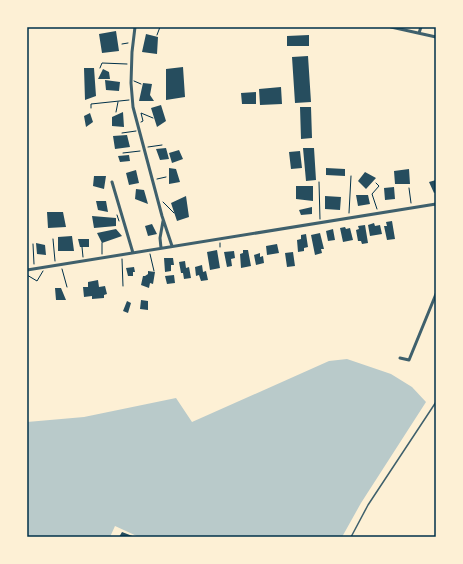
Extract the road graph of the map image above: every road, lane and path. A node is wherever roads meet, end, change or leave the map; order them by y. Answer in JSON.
{"nodes":[{"id":1,"x":135,"y":27,"type":"edge"},
{"id":2,"x":160,"y":27,"type":"edge"},
{"id":3,"x":391,"y":27,"type":"edge"},
{"id":4,"x":421,"y":27,"type":"edge"},
{"id":5,"x":419,"y":34,"type":"junction"},
{"id":6,"x":157,"y":35,"type":"dead end"},
{"id":7,"x":436,"y":37,"type":"edge"},
{"id":8,"x":133,"y":43,"type":"junction"},
{"id":9,"x":122,"y":44,"type":"dead end"},
{"id":10,"x":131,"y":64,"type":"junction"},
{"id":11,"x":100,"y":68,"type":"dead end"},
{"id":12,"x":131,"y":80,"type":"junction"},
{"id":13,"x":141,"y":84,"type":"dead end"},
{"id":14,"x":132,"y":99,"type":"junction"},
{"id":15,"x":118,"y":101,"type":"junction"},
{"id":16,"x":91,"y":108,"type":"dead end"},
{"id":17,"x":116,"y":112,"type":"dead end"},
{"id":18,"x":153,"y":118,"type":"dead end"},
{"id":19,"x":136,"y":122,"type":"junction"},
{"id":20,"x":139,"y":131,"type":"junction"},
{"id":21,"x":122,"y":133,"type":"dead end"},
{"id":22,"x":162,"y":145,"type":"dead end"},
{"id":23,"x":144,"y":149,"type":"junction"},
{"id":24,"x":123,"y":153,"type":"dead end"},
{"id":25,"x":351,"y":176,"type":"dead end"},
{"id":26,"x":166,"y":177,"type":"dead end"},
{"id":27,"x":152,"y":181,"type":"junction"},
{"id":28,"x":112,"y":182,"type":"dead end"},
{"id":29,"x":319,"y":182,"type":"dead end"},
{"id":30,"x":376,"y":183,"type":"dead end"},
{"id":31,"x":409,"y":188,"type":"dead end"},
{"id":32,"x":157,"y":197,"type":"junction"},
{"id":33,"x":436,"y":204,"type":"edge"},
{"id":34,"x":412,"y":208,"type":"junction"},
{"id":35,"x":174,"y":213,"type":"dead end"},
{"id":36,"x":378,"y":213,"type":"junction"},
{"id":37,"x":162,"y":216,"type":"junction"},
{"id":38,"x":349,"y":218,"type":"junction"},
{"id":39,"x":320,"y":222,"type":"junction"},
{"id":40,"x":52,"y":239,"type":"dead end"},
{"id":41,"x":102,"y":243,"type":"dead end"},
{"id":42,"x":33,"y":244,"type":"dead end"},
{"id":43,"x":172,"y":246,"type":"junction"},
{"id":44,"x":82,"y":247,"type":"dead end"},
{"id":45,"x":161,"y":248,"type":"junction"},
{"id":46,"x":149,"y":250,"type":"junction"},
{"id":47,"x":133,"y":252,"type":"junction"},
{"id":48,"x":121,"y":254,"type":"junction"},
{"id":49,"x":102,"y":258,"type":"junction"},
{"id":50,"x":83,"y":260,"type":"junction"},
{"id":51,"x":62,"y":264,"type":"junction"},
{"id":52,"x":56,"y":265,"type":"junction"},
{"id":53,"x":45,"y":267,"type":"junction"},
{"id":54,"x":34,"y":269,"type":"junction"},
{"id":55,"x":27,"y":270,"type":"edge"},
{"id":56,"x":154,"y":271,"type":"dead end"},
{"id":57,"x":27,"y":275,"type":"edge"},
{"id":58,"x":123,"y":286,"type":"dead end"},
{"id":59,"x":67,"y":287,"type":"dead end"},
{"id":60,"x":436,"y":294,"type":"edge"},
{"id":61,"x":400,"y":358,"type":"dead end"},
{"id":62,"x":436,"y":402,"type":"edge"},
{"id":63,"x":351,"y":537,"type":"edge"}],
"edges":[{"from":1,"to":8,"type":"street"},
{"from":2,"to":6,"type":"path"},
{"from":3,"to":5,"type":"street"},
{"from":4,"to":5,"type":"street"},
{"from":5,"to":7,"type":"street"},
{"from":8,"to":9,"type":"path"},
{"from":8,"to":10,"type":"street"},
{"from":10,"to":11,"type":"path"},
{"from":10,"to":12,"type":"street"},
{"from":12,"to":13,"type":"path"},
{"from":12,"to":14,"type":"street"},
{"from":14,"to":15,"type":"path"},
{"from":14,"to":19,"type":"street"},
{"from":15,"to":16,"type":"path"},
{"from":15,"to":17,"type":"path"},
{"from":18,"to":19,"type":"path"},
{"from":19,"to":20,"type":"street"},
{"from":20,"to":21,"type":"path"},
{"from":20,"to":23,"type":"street"},
{"from":22,"to":23,"type":"path"},
{"from":23,"to":24,"type":"path"},
{"from":23,"to":27,"type":"street"},
{"from":25,"to":38,"type":"path"},
{"from":26,"to":27,"type":"path"},
{"from":27,"to":32,"type":"street"},
{"from":28,"to":47,"type":"street"},
{"from":29,"to":39,"type":"path"},
{"from":30,"to":36,"type":"path"},
{"from":31,"to":34,"type":"path"},
{"from":32,"to":35,"type":"path"},
{"from":32,"to":37,"type":"street"},
{"from":33,"to":34,"type":"street"},
{"from":34,"to":36,"type":"street"},
{"from":36,"to":38,"type":"street"},
{"from":37,"to":43,"type":"street"},
{"from":37,"to":45,"type":"street"},
{"from":38,"to":39,"type":"street"},
{"from":39,"to":43,"type":"street"},
{"from":40,"to":52,"type":"path"},
{"from":41,"to":49,"type":"path"},
{"from":42,"to":54,"type":"path"},
{"from":43,"to":45,"type":"street"},
{"from":44,"to":50,"type":"path"},
{"from":45,"to":46,"type":"street"},
{"from":46,"to":47,"type":"street"},
{"from":46,"to":56,"type":"path"},
{"from":47,"to":48,"type":"street"},
{"from":48,"to":49,"type":"street"},
{"from":48,"to":58,"type":"path"},
{"from":49,"to":50,"type":"street"},
{"from":50,"to":51,"type":"street"},
{"from":51,"to":52,"type":"street"},
{"from":51,"to":59,"type":"path"},
{"from":52,"to":53,"type":"street"},
{"from":53,"to":54,"type":"street"},
{"from":53,"to":57,"type":"path"},
{"from":54,"to":55,"type":"street"},
{"from":60,"to":61,"type":"street"},
{"from":62,"to":63,"type":"lane"}]}
